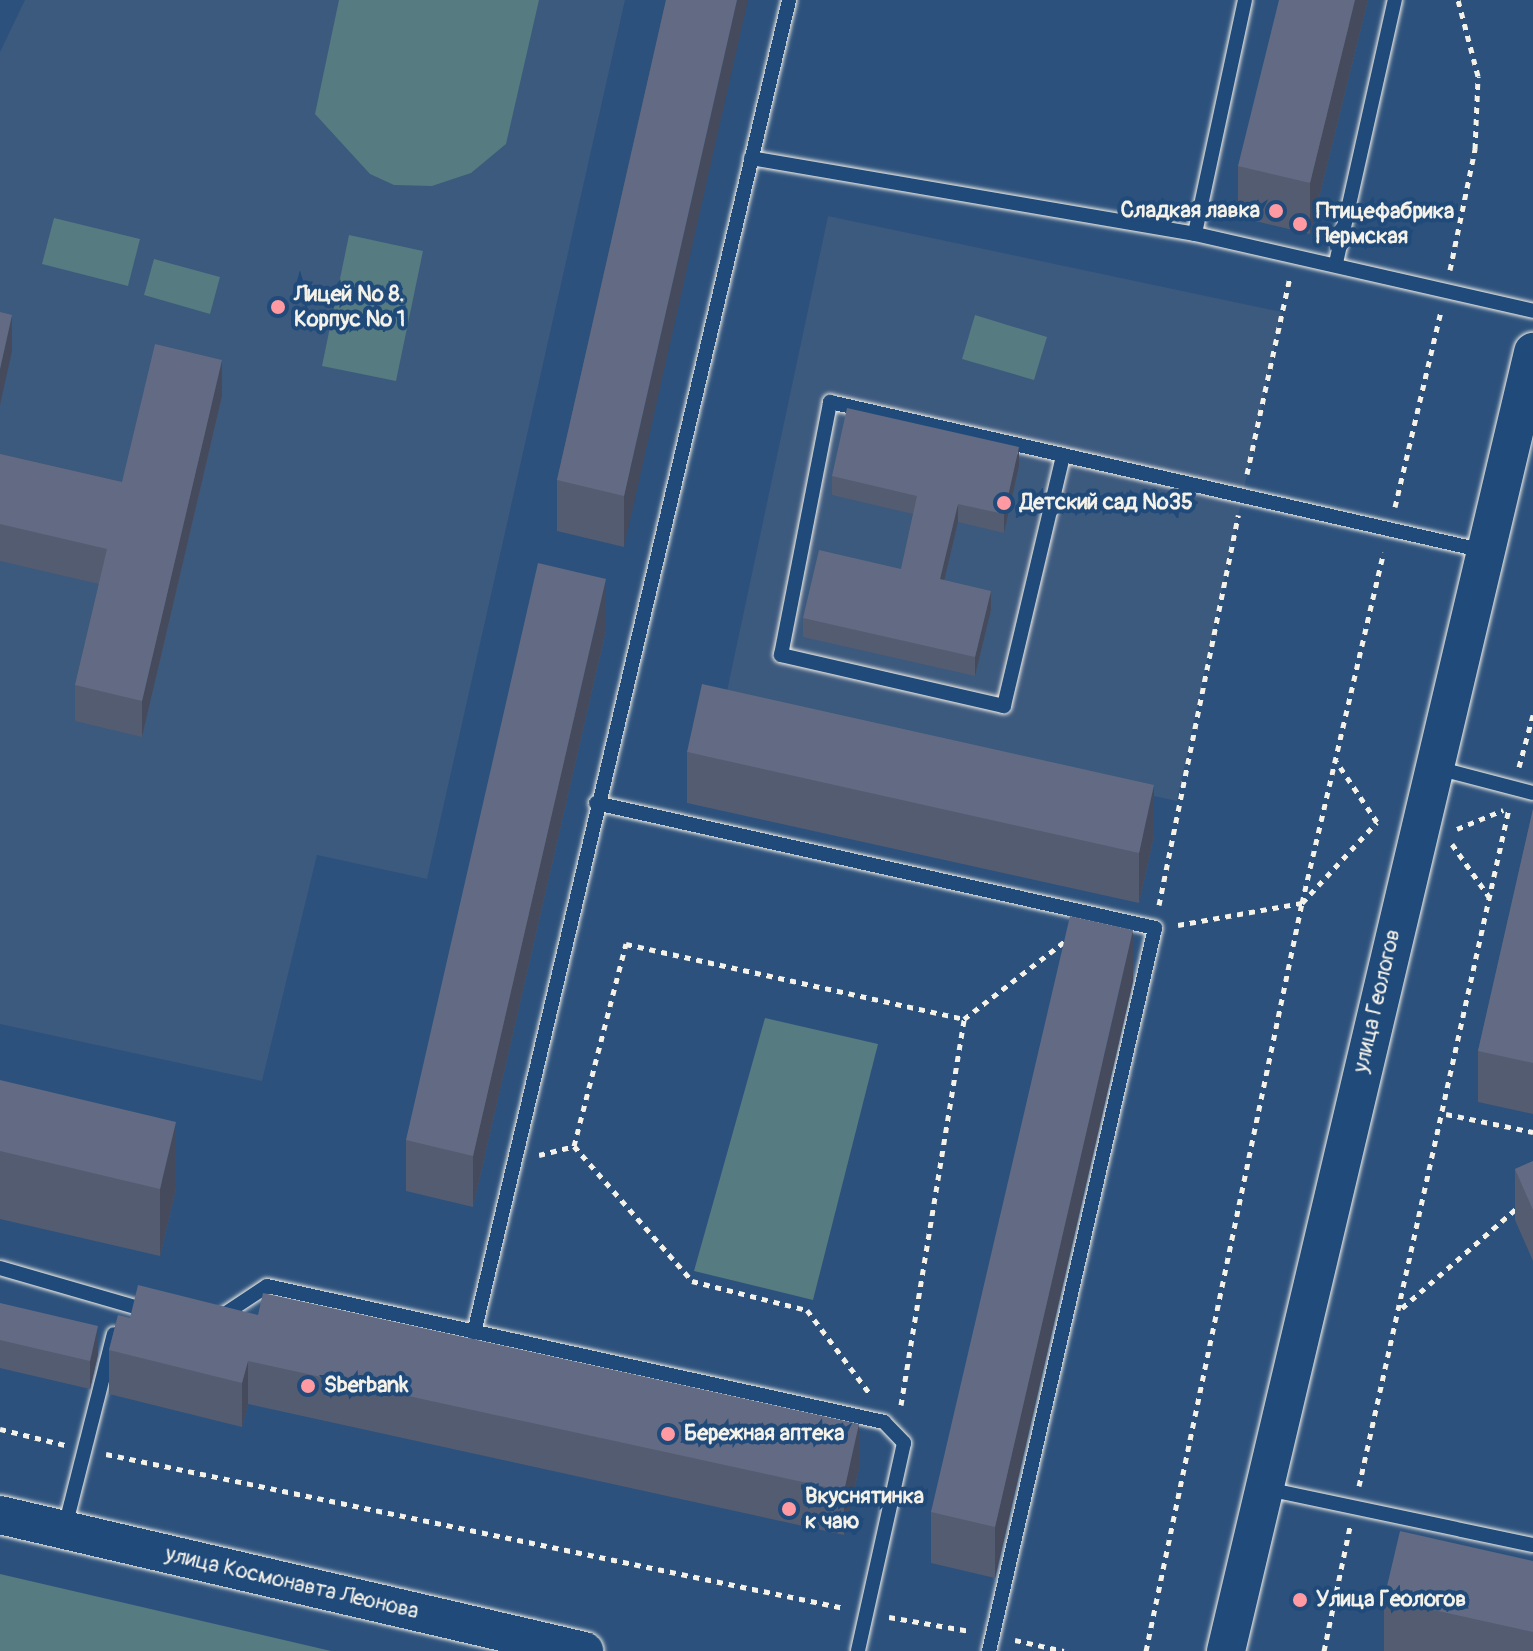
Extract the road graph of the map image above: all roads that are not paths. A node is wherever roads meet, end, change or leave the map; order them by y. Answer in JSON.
{"nodes":[{"id":1,"x":789,"y":0,"type":"edge"},
{"id":2,"x":1245,"y":0,"type":"edge"},
{"id":3,"x":1395,"y":0,"type":"edge"},
{"id":4,"x":751,"y":158,"type":"junction"},
{"id":5,"x":1195,"y":234,"type":"junction"},
{"id":6,"x":1336,"y":263,"type":"junction"},
{"id":7,"x":1533,"y":311,"type":"edge"},
{"id":8,"x":1533,"y":352,"type":"edge"},
{"id":9,"x":1063,"y":456,"type":"junction"},
{"id":10,"x":1486,"y":551,"type":"junction"},
{"id":11,"x":1434,"y":767,"type":"junction"},
{"id":12,"x":1533,"y":793,"type":"edge"},
{"id":13,"x":596,"y":803,"type":"junction"},
{"id":14,"x":0,"y":1268,"type":"edge"},
{"id":15,"x":121,"y":1306,"type":"junction"},
{"id":16,"x":164,"y":1314,"type":"edge"},
{"id":17,"x":206,"y":1322,"type":"edge"},
{"id":18,"x":474,"y":1333,"type":"junction"},
{"id":19,"x":1263,"y":1488,"type":"junction"},
{"id":20,"x":0,"y":1515,"type":"edge"},
{"id":21,"x":65,"y":1530,"type":"junction"},
{"id":22,"x":1533,"y":1545,"type":"edge"},
{"id":23,"x":584,"y":1651,"type":"edge"},
{"id":24,"x":858,"y":1651,"type":"edge"},
{"id":25,"x":989,"y":1651,"type":"edge"},
{"id":26,"x":1226,"y":1651,"type":"edge"}],
"edges":[{"from":1,"to":4,"type":"lane"},
{"from":2,"to":5,"type":"lane"},
{"from":3,"to":6,"type":"lane"},
{"from":4,"to":5,"type":"lane"},
{"from":4,"to":13,"type":"lane"},
{"from":5,"to":6,"type":"lane"},
{"from":6,"to":7,"type":"lane"},
{"from":8,"to":10,"type":"street","name":"улица Геологов"},
{"from":9,"to":9,"type":"lane"},
{"from":9,"to":10,"type":"lane"},
{"from":10,"to":11,"type":"street","name":"улица Геологов"},
{"from":11,"to":12,"type":"lane"},
{"from":11,"to":19,"type":"street","name":"улица Геологов"},
{"from":13,"to":18,"type":"lane"},
{"from":13,"to":25,"type":"lane"},
{"from":14,"to":15,"type":"lane"},
{"from":15,"to":16,"type":"lane"},
{"from":15,"to":21,"type":"lane"},
{"from":17,"to":18,"type":"lane"},
{"from":18,"to":24,"type":"lane"},
{"from":19,"to":22,"type":"lane"},
{"from":19,"to":26,"type":"street","name":"улица Геологов"},
{"from":20,"to":21,"type":"street","name":"улица Космонавта Леонова"},
{"from":21,"to":23,"type":"street","name":"улица Космонавта Леонова"}]}
